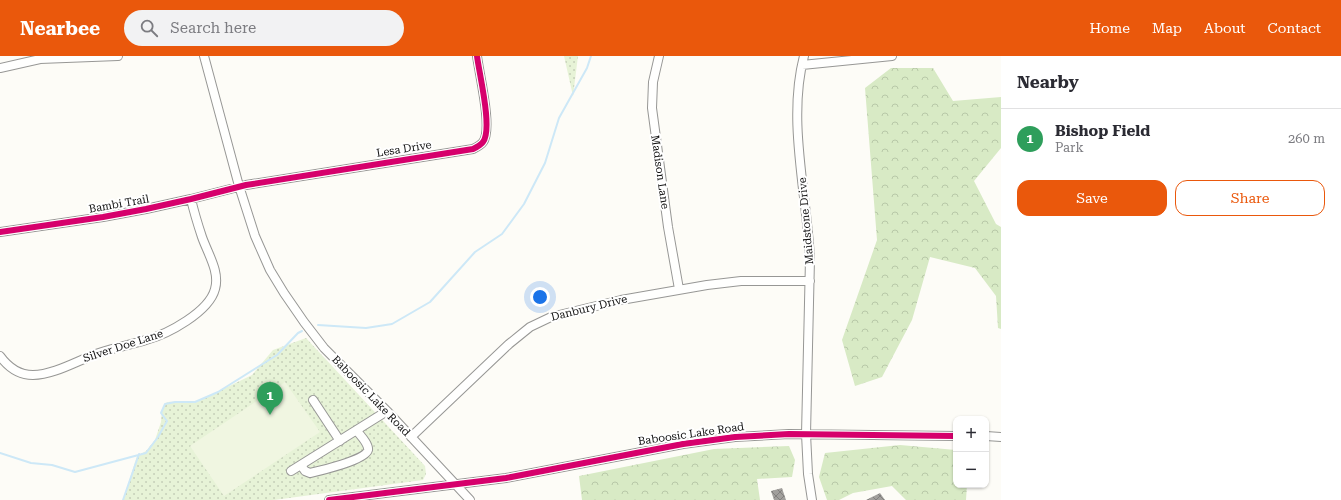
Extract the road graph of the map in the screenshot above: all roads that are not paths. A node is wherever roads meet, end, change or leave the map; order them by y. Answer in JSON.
{"nodes":[{"id":1,"x":118,"y":56,"type":"edge"},
{"id":2,"x":204,"y":56,"type":"edge"},
{"id":3,"x":477,"y":56,"type":"edge"},
{"id":4,"x":659,"y":56,"type":"edge"},
{"id":5,"x":804,"y":56,"type":"edge"},
{"id":6,"x":892,"y":56,"type":"edge"},
{"id":7,"x":802,"y":65,"type":"junction"},
{"id":8,"x":0,"y":68,"type":"edge"},
{"id":9,"x":240,"y":186,"type":"junction"},
{"id":10,"x":191,"y":199,"type":"junction"},
{"id":11,"x":0,"y":232,"type":"edge"},
{"id":12,"x":810,"y":281,"type":"junction"},
{"id":13,"x":679,"y":289,"type":"junction"},
{"id":14,"x":0,"y":356,"type":"edge"},
{"id":15,"x":313,"y":400,"type":"dead end"},
{"id":16,"x":387,"y":411,"type":"junction"},
{"id":17,"x":357,"y":431,"type":"junction"},
{"id":18,"x":806,"y":434,"type":"junction"},
{"id":19,"x":953,"y":436,"type":"edge"},
{"id":20,"x":989,"y":436,"type":"edge"},
{"id":21,"x":411,"y":437,"type":"junction"},
{"id":22,"x":1001,"y":437,"type":"edge"},
{"id":23,"x":340,"y":441,"type":"junction"},
{"id":24,"x":301,"y":465,"type":"junction"},
{"id":25,"x":291,"y":471,"type":"dead end"},
{"id":26,"x":457,"y":485,"type":"junction"},
{"id":27,"x":329,"y":500,"type":"edge"},
{"id":28,"x":470,"y":500,"type":"edge"},
{"id":29,"x":812,"y":500,"type":"edge"}],
"edges":[{"from":1,"to":8,"type":"street"},
{"from":2,"to":9,"type":"street","name":"Baboosic Lake Road"},
{"from":3,"to":9,"type":"street","name":"Lesa Drive"},
{"from":4,"to":13,"type":"street","name":"Madison Lane"},
{"from":5,"to":7,"type":"street","name":"Maidstone Drive"},
{"from":6,"to":7,"type":"street"},
{"from":7,"to":12,"type":"street","name":"Maidstone Drive"},
{"from":9,"to":10,"type":"street","name":"Bambi Trail"},
{"from":9,"to":16,"type":"street","name":"Baboosic Lake Road"},
{"from":10,"to":11,"type":"street","name":"Bambi Trail"},
{"from":10,"to":14,"type":"street","name":"Silver Doe Lane"},
{"from":12,"to":13,"type":"street","name":"Danbury Drive"},
{"from":12,"to":18,"type":"street","name":"Maidstone Drive"},
{"from":13,"to":21,"type":"street","name":"Danbury Drive"},
{"from":15,"to":23,"type":"street"},
{"from":16,"to":17,"type":"street"},
{"from":16,"to":21,"type":"street","name":"Baboosic Lake Road"},
{"from":17,"to":23,"type":"street"},
{"from":17,"to":24,"type":"street"},
{"from":18,"to":19,"type":"street","name":"Baboosic Lake Road"},
{"from":18,"to":26,"type":"street","name":"Baboosic Lake Road"},
{"from":18,"to":29,"type":"street","name":"Maidstone Drive"},
{"from":20,"to":22,"type":"street"},
{"from":21,"to":26,"type":"street","name":"Baboosic Lake Road"},
{"from":23,"to":24,"type":"street"},
{"from":24,"to":25,"type":"street"},
{"from":26,"to":27,"type":"street"},
{"from":26,"to":28,"type":"street"}]}
